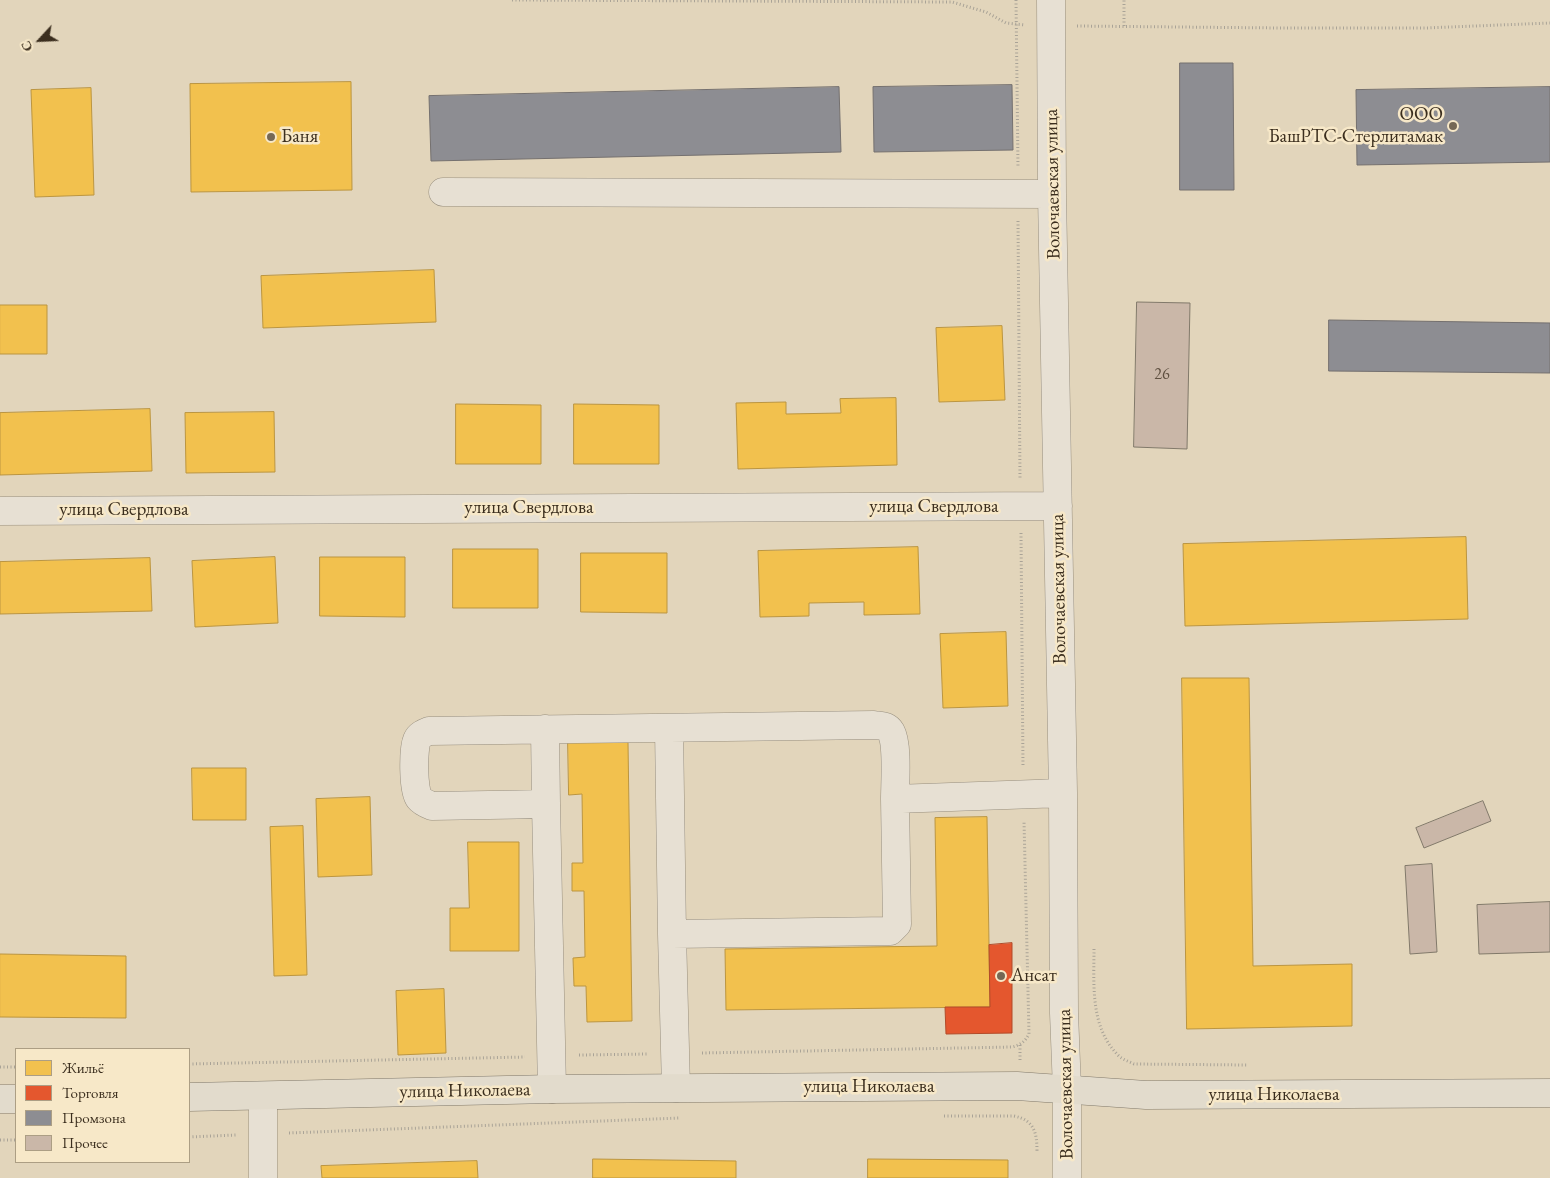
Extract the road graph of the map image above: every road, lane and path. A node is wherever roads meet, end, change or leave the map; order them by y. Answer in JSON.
{"nodes":[{"id":1,"x":512,"y":0,"type":"edge"},
{"id":2,"x":1016,"y":0,"type":"edge"},
{"id":3,"x":1051,"y":0,"type":"edge"},
{"id":4,"x":1124,"y":0,"type":"edge"},
{"id":5,"x":1550,"y":23,"type":"edge"},
{"id":6,"x":1017,"y":24,"type":"junction"},
{"id":7,"x":1033,"y":26,"type":"dead end"},
{"id":8,"x":1074,"y":26,"type":"dead end"},
{"id":9,"x":1124,"y":26,"type":"junction"},
{"id":10,"x":443,"y":192,"type":"dead end"},
{"id":11,"x":1018,"y":194,"type":"junction"},
{"id":12,"x":1052,"y":194,"type":"junction"},
{"id":13,"x":1021,"y":506,"type":"junction"},
{"id":14,"x":1058,"y":506,"type":"junction"},
{"id":15,"x":0,"y":511,"type":"edge"},
{"id":16,"x":669,"y":728,"type":"junction"},
{"id":17,"x":545,"y":729,"type":"junction"},
{"id":18,"x":1063,"y":793,"type":"junction"},
{"id":19,"x":1024,"y":795,"type":"junction"},
{"id":20,"x":895,"y":799,"type":"junction"},
{"id":21,"x":546,"y":804,"type":"junction"},
{"id":22,"x":672,"y":934,"type":"junction"},
{"id":23,"x":1094,"y":945,"type":"dead end"},
{"id":24,"x":1020,"y":1045,"type":"junction"},
{"id":25,"x":674,"y":1053,"type":"junction"},
{"id":26,"x":550,"y":1056,"type":"junction"},
{"id":27,"x":190,"y":1064,"type":"edge"},
{"id":28,"x":1020,"y":1064,"type":"dead end"},
{"id":29,"x":1252,"y":1064,"type":"dead end"},
{"id":30,"x":0,"y":1067,"type":"edge"},
{"id":31,"x":15,"y":1067,"type":"edge"},
{"id":32,"x":676,"y":1088,"type":"junction"},
{"id":33,"x":552,"y":1089,"type":"junction"},
{"id":34,"x":1067,"y":1089,"type":"junction"},
{"id":35,"x":1550,"y":1094,"type":"edge"},
{"id":36,"x":263,"y":1096,"type":"junction"},
{"id":37,"x":190,"y":1097,"type":"edge"},
{"id":38,"x":0,"y":1099,"type":"edge"},
{"id":39,"x":15,"y":1099,"type":"edge"},
{"id":40,"x":935,"y":1116,"type":"dead end"},
{"id":41,"x":688,"y":1118,"type":"dead end"},
{"id":42,"x":263,"y":1134,"type":"junction"},
{"id":43,"x":190,"y":1137,"type":"edge"},
{"id":44,"x":0,"y":1140,"type":"edge"},
{"id":45,"x":15,"y":1140,"type":"edge"},
{"id":46,"x":1037,"y":1161,"type":"dead end"},
{"id":47,"x":263,"y":1178,"type":"edge"},
{"id":48,"x":1067,"y":1178,"type":"edge"}],
"edges":[{"from":1,"to":6,"type":"path"},
{"from":2,"to":6,"type":"path"},
{"from":3,"to":12,"type":"street","name":"Волочаевская улица"},
{"from":4,"to":9,"type":"path"},
{"from":5,"to":9,"type":"path"},
{"from":6,"to":7,"type":"path"},
{"from":6,"to":11,"type":"path"},
{"from":8,"to":9,"type":"path"},
{"from":10,"to":11,"type":"street"},
{"from":11,"to":12,"type":"street"},
{"from":11,"to":13,"type":"path"},
{"from":12,"to":14,"type":"street","name":"Волочаевская улица"},
{"from":13,"to":14,"type":"street","name":"улица Свердлова"},
{"from":13,"to":15,"type":"street","name":"улица Свердлова"},
{"from":13,"to":19,"type":"path"},
{"from":14,"to":18,"type":"street","name":"Волочаевская улица"},
{"from":16,"to":17,"type":"street"},
{"from":16,"to":20,"type":"street"},
{"from":16,"to":22,"type":"street"},
{"from":17,"to":21,"type":"street"},
{"from":17,"to":21,"type":"street"},
{"from":18,"to":19,"type":"street"},
{"from":18,"to":34,"type":"street","name":"Волочаевская улица"},
{"from":19,"to":20,"type":"street"},
{"from":19,"to":24,"type":"path"},
{"from":20,"to":22,"type":"street"},
{"from":21,"to":26,"type":"street"},
{"from":22,"to":25,"type":"street"},
{"from":23,"to":29,"type":"path"},
{"from":24,"to":25,"type":"path"},
{"from":24,"to":28,"type":"path"},
{"from":25,"to":26,"type":"path"},
{"from":25,"to":32,"type":"street"},
{"from":26,"to":27,"type":"path"},
{"from":26,"to":33,"type":"street"},
{"from":30,"to":31,"type":"path"},
{"from":32,"to":33,"type":"main road","name":"улица Николаева"},
{"from":32,"to":34,"type":"main road","name":"улица Николаева"},
{"from":33,"to":36,"type":"main road","name":"улица Николаева"},
{"from":34,"to":35,"type":"main road","name":"улица Николаева"},
{"from":34,"to":48,"type":"street","name":"Волочаевская улица"},
{"from":36,"to":37,"type":"main road","name":"улица Николаева"},
{"from":36,"to":42,"type":"street"},
{"from":38,"to":39,"type":"main road"},
{"from":40,"to":46,"type":"path"},
{"from":41,"to":42,"type":"path"},
{"from":42,"to":43,"type":"path"},
{"from":42,"to":47,"type":"street"},
{"from":44,"to":45,"type":"path"}]}
